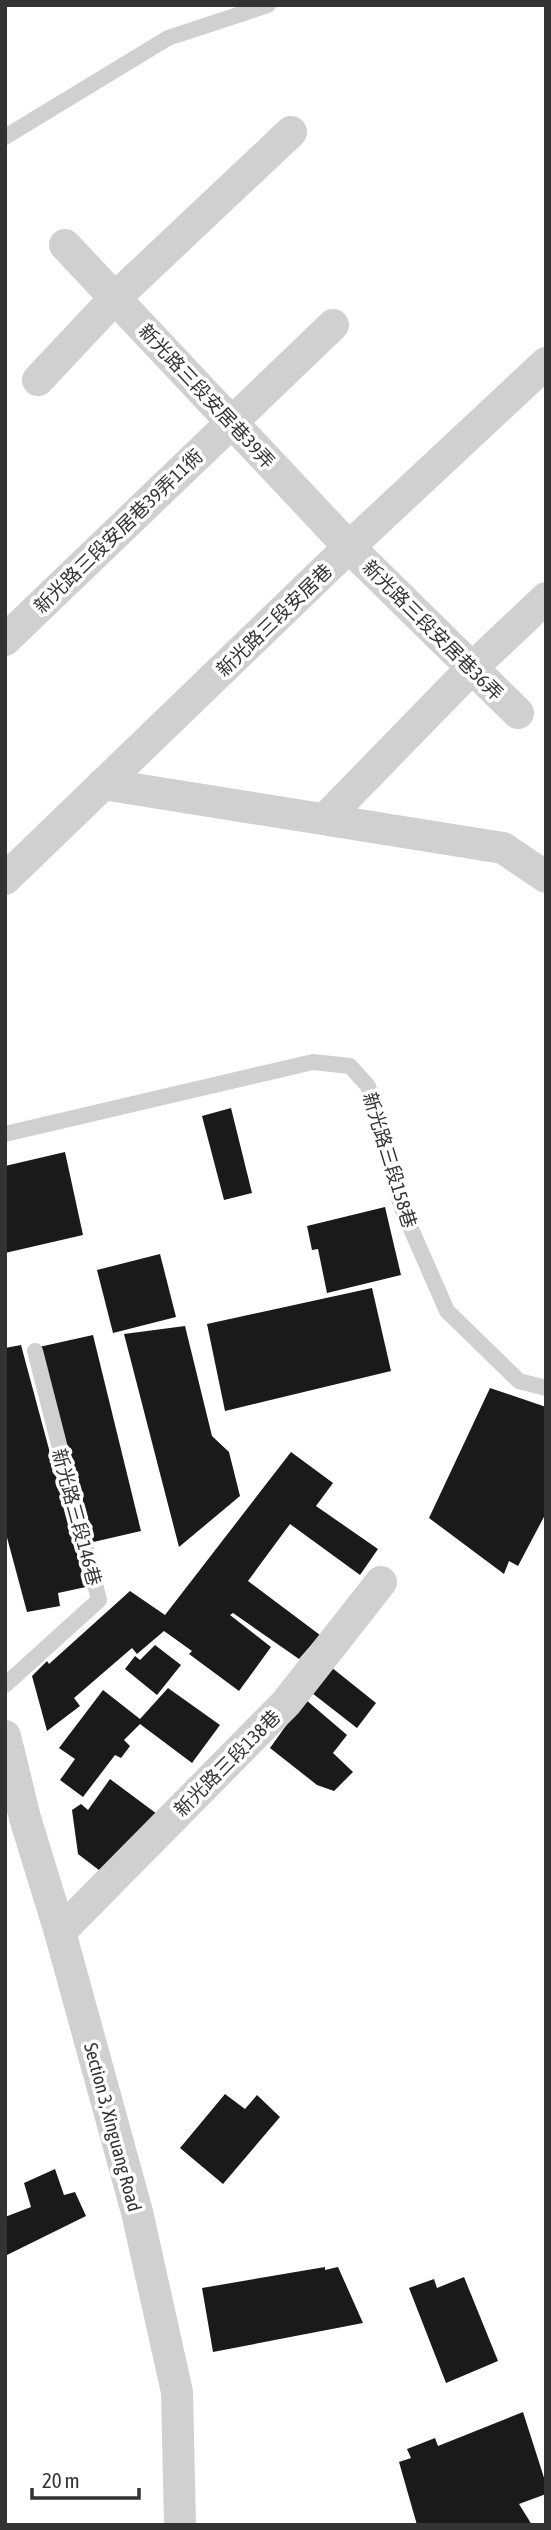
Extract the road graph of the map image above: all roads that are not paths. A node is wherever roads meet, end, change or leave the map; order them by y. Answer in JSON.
{"nodes":[{"id":1,"x":268,"y":5,"type":"edge"},
{"id":2,"x":291,"y":132,"type":"dead end"},
{"id":3,"x":5,"y":137,"type":"edge"},
{"id":4,"x":65,"y":245,"type":"dead end"},
{"id":5,"x":115,"y":298,"type":"junction"},
{"id":6,"x":333,"y":325,"type":"dead end"},
{"id":7,"x":546,"y":363,"type":"edge"},
{"id":8,"x":38,"y":380,"type":"dead end"},
{"id":9,"x":231,"y":421,"type":"junction"},
{"id":10,"x":349,"y":547,"type":"junction"},
{"id":11,"x":546,"y":598,"type":"edge"},
{"id":12,"x":5,"y":640,"type":"edge"},
{"id":13,"x":472,"y":668,"type":"junction"},
{"id":14,"x":517,"y":713,"type":"dead end"},
{"id":15,"x":103,"y":784,"type":"junction"},
{"id":16,"x":326,"y":818,"type":"junction"},
{"id":17,"x":546,"y":877,"type":"edge"},
{"id":18,"x":5,"y":879,"type":"edge"},
{"id":19,"x":5,"y":1133,"type":"edge"},
{"id":20,"x":34,"y":1351,"type":"dead end"},
{"id":21,"x":546,"y":1388,"type":"edge"},
{"id":22,"x":382,"y":1582,"type":"dead end"},
{"id":23,"x":5,"y":1685,"type":"edge"},
{"id":24,"x":5,"y":1736,"type":"edge"},
{"id":25,"x":15,"y":1819,"type":"edge"},
{"id":26,"x":60,"y":1932,"type":"junction"},
{"id":27,"x":180,"y":2525,"type":"edge"}],
"edges":[{"from":1,"to":3,"type":"lane"},
{"from":2,"to":5,"type":"street"},
{"from":4,"to":5,"type":"street","name":"新光路三段安居巷39弄"},
{"from":5,"to":8,"type":"street"},
{"from":5,"to":9,"type":"street","name":"新光路三段安居巷39弄"},
{"from":6,"to":9,"type":"street","name":"新光路三段安居巷39弄11衖"},
{"from":7,"to":10,"type":"street","name":"新光路三段安居巷"},
{"from":9,"to":10,"type":"street","name":"新光路三段安居巷39弄"},
{"from":9,"to":12,"type":"street","name":"新光路三段安居巷39弄11衖"},
{"from":10,"to":13,"type":"street","name":"新光路三段安居巷36弄"},
{"from":10,"to":15,"type":"street","name":"新光路三段安居巷"},
{"from":11,"to":13,"type":"street"},
{"from":13,"to":14,"type":"street","name":"新光路三段安居巷36弄"},
{"from":13,"to":16,"type":"street"},
{"from":15,"to":16,"type":"street"},
{"from":15,"to":18,"type":"street","name":"新光路三段安居巷"},
{"from":16,"to":17,"type":"street"},
{"from":19,"to":21,"type":"lane","name":"新光路三段158巷"},
{"from":20,"to":23,"type":"lane","name":"新光路三段146巷"},
{"from":22,"to":26,"type":"street","name":"新光路三段138巷"},
{"from":24,"to":25,"type":"street","name":"Section 3, Xinguang Road"},
{"from":25,"to":26,"type":"street","name":"Section 3, Xinguang Road"},
{"from":26,"to":27,"type":"street","name":"Section 3, Xinguang Road"}]}
